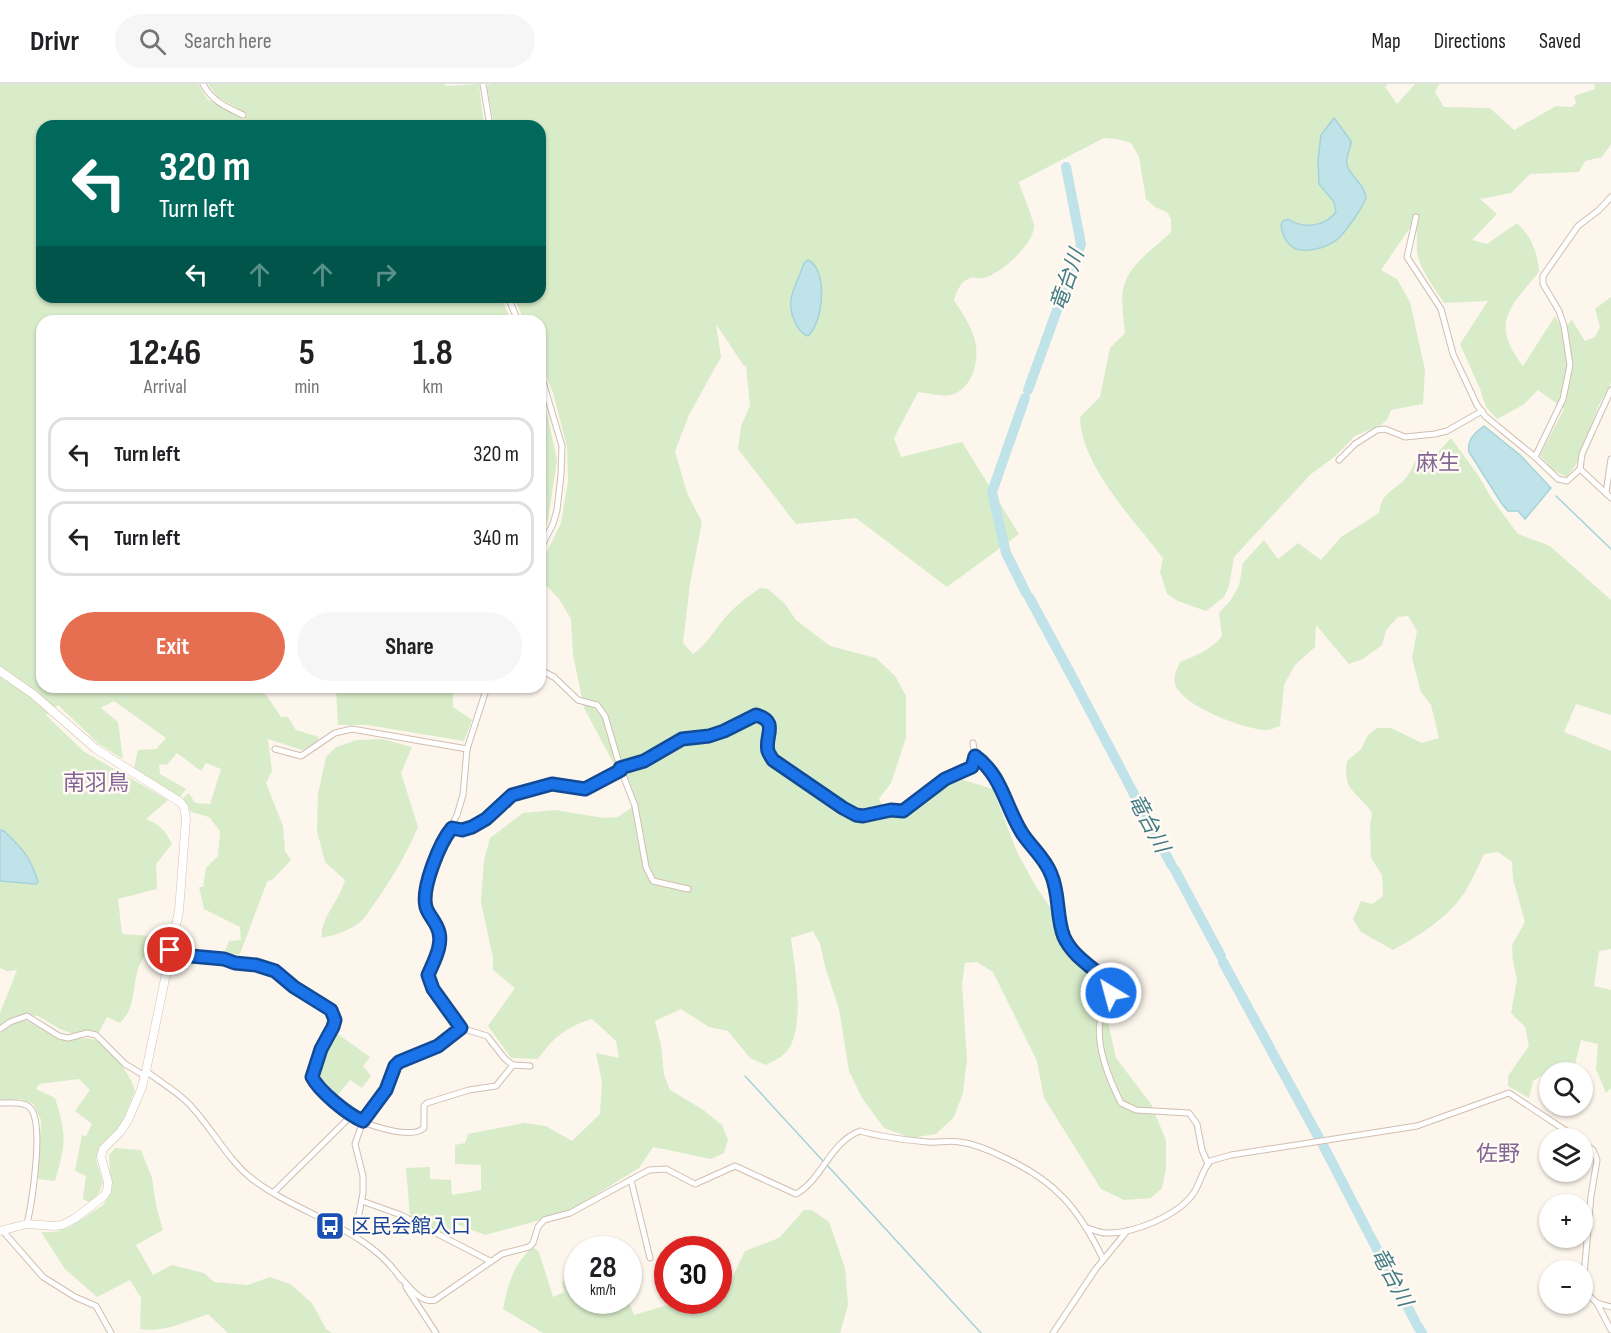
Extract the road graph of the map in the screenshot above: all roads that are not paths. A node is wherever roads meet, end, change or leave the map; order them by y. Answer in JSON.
{"nodes":[{"id":1,"x":203,"y":84,"type":"edge"},
{"id":2,"x":483,"y":84,"type":"edge"},
{"id":3,"x":243,"y":115,"type":"dead end"},
{"id":4,"x":489,"y":120,"type":"edge"},
{"id":5,"x":1611,"y":197,"type":"edge"},
{"id":6,"x":1416,"y":217,"type":"dead end"},
{"id":7,"x":1611,"y":390,"type":"edge"},
{"id":8,"x":546,"y":392,"type":"edge"},
{"id":9,"x":1482,"y":411,"type":"junction"},
{"id":10,"x":1535,"y":457,"type":"junction"},
{"id":11,"x":1611,"y":459,"type":"edge"},
{"id":12,"x":1339,"y":460,"type":"dead end"},
{"id":13,"x":1580,"y":469,"type":"junction"},
{"id":14,"x":1609,"y":496,"type":"edge"},
{"id":15,"x":546,"y":537,"type":"edge"},
{"id":16,"x":0,"y":671,"type":"edge"},
{"id":17,"x":546,"y":673,"type":"edge"},
{"id":18,"x":485,"y":693,"type":"edge"},
{"id":19,"x":973,"y":743,"type":"dead end"},
{"id":20,"x":275,"y":749,"type":"dead end"},
{"id":21,"x":467,"y":749,"type":"junction"},
{"id":22,"x":975,"y":756,"type":"junction"},
{"id":23,"x":620,"y":769,"type":"junction"},
{"id":24,"x":452,"y":828,"type":"junction"},
{"id":25,"x":688,"y":889,"type":"dead end"},
{"id":26,"x":170,"y":950,"type":"junction"},
{"id":27,"x":461,"y":1028,"type":"junction"},
{"id":28,"x":0,"y":1029,"type":"edge"},
{"id":29,"x":513,"y":1065,"type":"junction"},
{"id":30,"x":530,"y":1066,"type":"dead end"},
{"id":31,"x":145,"y":1073,"type":"junction"},
{"id":32,"x":0,"y":1103,"type":"edge"},
{"id":33,"x":351,"y":1116,"type":"junction"},
{"id":34,"x":363,"y":1121,"type":"junction"},
{"id":35,"x":1562,"y":1128,"type":"edge"},
{"id":36,"x":1593,"y":1149,"type":"edge"},
{"id":37,"x":1208,"y":1164,"type":"junction"},
{"id":38,"x":631,"y":1180,"type":"junction"},
{"id":39,"x":274,"y":1192,"type":"junction"},
{"id":40,"x":362,"y":1202,"type":"junction"},
{"id":41,"x":27,"y":1224,"type":"junction"},
{"id":42,"x":1088,"y":1228,"type":"junction"},
{"id":43,"x":1128,"y":1230,"type":"junction"},
{"id":44,"x":1,"y":1231,"type":"edge"},
{"id":45,"x":355,"y":1235,"type":"junction"},
{"id":46,"x":650,"y":1258,"type":"dead end"},
{"id":47,"x":1103,"y":1259,"type":"junction"},
{"id":48,"x":490,"y":1261,"type":"junction"},
{"id":49,"x":399,"y":1276,"type":"junction"},
{"id":50,"x":1597,"y":1303,"type":"junction"},
{"id":51,"x":1611,"y":1307,"type":"edge"},
{"id":52,"x":1611,"y":1329,"type":"edge"},
{"id":53,"x":111,"y":1333,"type":"edge"},
{"id":54,"x":436,"y":1333,"type":"edge"},
{"id":55,"x":1053,"y":1333,"type":"edge"}],
"edges":[{"from":1,"to":3,"type":"street"},
{"from":2,"to":4,"type":"street"},
{"from":5,"to":10,"type":"street"},
{"from":6,"to":9,"type":"street"},
{"from":7,"to":13,"type":"street"},
{"from":8,"to":15,"type":"street"},
{"from":9,"to":10,"type":"street"},
{"from":9,"to":12,"type":"street"},
{"from":10,"to":13,"type":"street"},
{"from":11,"to":14,"type":"street"},
{"from":13,"to":14,"type":"street"},
{"from":16,"to":26,"type":"street"},
{"from":17,"to":23,"type":"street"},
{"from":18,"to":21,"type":"street"},
{"from":19,"to":22,"type":"street"},
{"from":20,"to":21,"type":"street"},
{"from":21,"to":24,"type":"street"},
{"from":22,"to":23,"type":"street"},
{"from":22,"to":37,"type":"street"},
{"from":23,"to":24,"type":"street"},
{"from":23,"to":25,"type":"street"},
{"from":24,"to":27,"type":"street"},
{"from":26,"to":31,"type":"street"},
{"from":26,"to":33,"type":"street"},
{"from":27,"to":29,"type":"street"},
{"from":27,"to":34,"type":"street"},
{"from":28,"to":31,"type":"street"},
{"from":29,"to":30,"type":"street"},
{"from":29,"to":34,"type":"street"},
{"from":31,"to":39,"type":"street"},
{"from":31,"to":41,"type":"street"},
{"from":32,"to":41,"type":"street"},
{"from":33,"to":34,"type":"street"},
{"from":33,"to":39,"type":"street"},
{"from":34,"to":40,"type":"street"},
{"from":35,"to":37,"type":"street"},
{"from":36,"to":50,"type":"street"},
{"from":37,"to":43,"type":"street"},
{"from":38,"to":42,"type":"street"},
{"from":38,"to":46,"type":"street"},
{"from":38,"to":48,"type":"street"},
{"from":39,"to":45,"type":"street"},
{"from":40,"to":45,"type":"street"},
{"from":40,"to":48,"type":"street"},
{"from":41,"to":44,"type":"street"},
{"from":42,"to":43,"type":"street"},
{"from":42,"to":47,"type":"street"},
{"from":43,"to":47,"type":"street"},
{"from":44,"to":53,"type":"street"},
{"from":45,"to":49,"type":"street"},
{"from":47,"to":55,"type":"street"},
{"from":48,"to":49,"type":"street"},
{"from":49,"to":54,"type":"street"},
{"from":50,"to":51,"type":"street"},
{"from":50,"to":52,"type":"street"}]}
